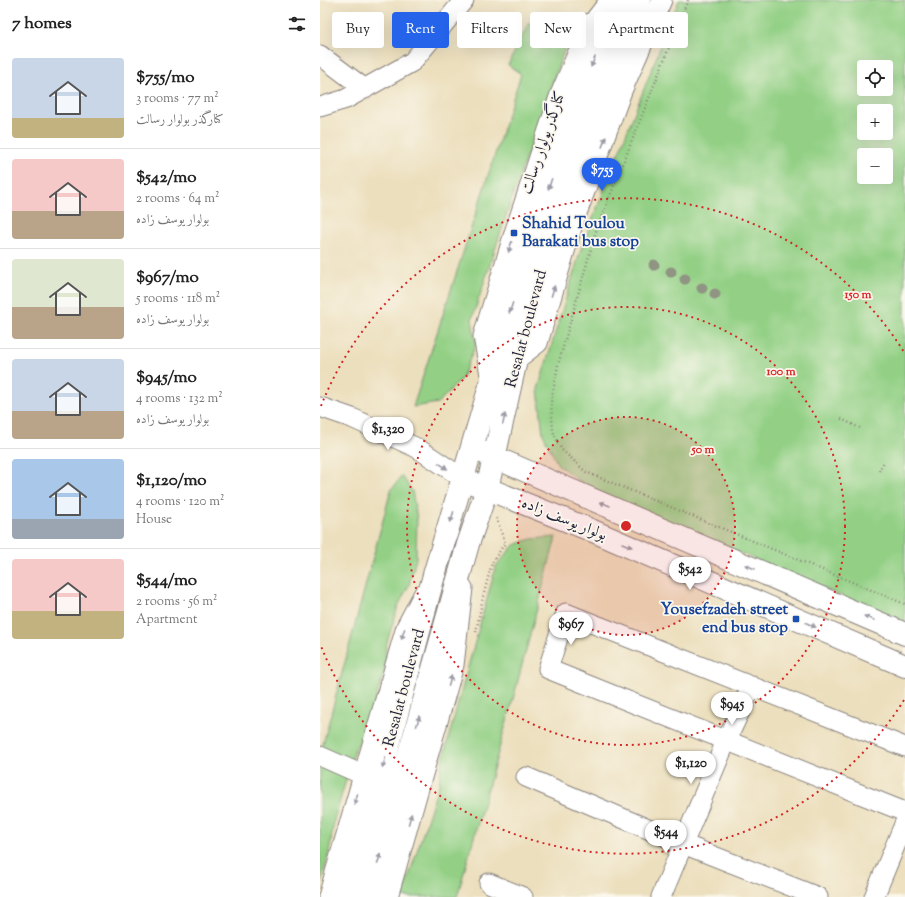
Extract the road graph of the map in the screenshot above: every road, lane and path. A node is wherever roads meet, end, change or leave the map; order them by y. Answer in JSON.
{"nodes":[{"id":1,"x":600,"y":0,"type":"edge"},
{"id":2,"x":612,"y":0,"type":"edge"},
{"id":3,"x":619,"y":0,"type":"edge"},
{"id":4,"x":640,"y":0,"type":"edge"},
{"id":5,"x":662,"y":0,"type":"edge"},
{"id":6,"x":688,"y":0,"type":"edge"},
{"id":7,"x":457,"y":2,"type":"edge"},
{"id":8,"x":586,"y":32,"type":"edge"},
{"id":9,"x":586,"y":33,"type":"edge"},
{"id":10,"x":579,"y":48,"type":"edge"},
{"id":11,"x":320,"y":56,"type":"edge"},
{"id":12,"x":364,"y":89,"type":"junction"},
{"id":13,"x":320,"y":107,"type":"edge"},
{"id":14,"x":516,"y":360,"type":"junction"},
{"id":15,"x":491,"y":383,"type":"junction"},
{"id":16,"x":320,"y":407,"type":"edge"},
{"id":17,"x":841,"y":419,"type":"dead end"},
{"id":18,"x":860,"y":428,"type":"dead end"},
{"id":19,"x":472,"y":448,"type":"junction"},
{"id":20,"x":496,"y":457,"type":"junction"},
{"id":21,"x":884,"y":462,"type":"dead end"},
{"id":22,"x":879,"y":471,"type":"dead end"},
{"id":23,"x":464,"y":479,"type":"junction"},
{"id":24,"x":487,"y":489,"type":"junction"},
{"id":25,"x":468,"y":544,"type":"junction"},
{"id":26,"x":434,"y":575,"type":"junction"},
{"id":27,"x":905,"y":604,"type":"edge"},
{"id":28,"x":905,"y":634,"type":"edge"},
{"id":29,"x":905,"y":666,"type":"edge"},
{"id":30,"x":752,"y":686,"type":"junction"},
{"id":31,"x":726,"y":741,"type":"junction"},
{"id":32,"x":905,"y":747,"type":"edge"},
{"id":33,"x":320,"y":756,"type":"edge"},
{"id":34,"x":363,"y":775,"type":"junction"},
{"id":35,"x":526,"y":777,"type":"dead end"},
{"id":36,"x":905,"y":812,"type":"edge"},
{"id":37,"x":905,"y":822,"type":"edge"},
{"id":38,"x":683,"y":844,"type":"junction"},
{"id":39,"x":489,"y":883,"type":"dead end"},
{"id":40,"x":328,"y":897,"type":"edge"},
{"id":41,"x":348,"y":897,"type":"edge"},
{"id":42,"x":369,"y":897,"type":"edge"},
{"id":43,"x":388,"y":897,"type":"edge"},
{"id":44,"x":523,"y":897,"type":"edge"},
{"id":45,"x":661,"y":897,"type":"edge"},
{"id":46,"x":818,"y":897,"type":"edge"},
{"id":47,"x":874,"y":897,"type":"edge"}],
"edges":[{"from":1,"to":8,"type":"street","name":"کنارگذر بولوار رسالت"},
{"from":2,"to":9,"type":"main road"},
{"from":3,"to":15,"type":"main road","name":"Resalat boulevard","one_way":true},
{"from":4,"to":14,"type":"main road","name":"Resalat boulevard"},
{"from":14,"to":5,"type":"street","one_way":true},
{"from":6,"to":27,"type":"path"},
{"from":7,"to":12,"type":"street"},
{"from":10,"to":15,"type":"street","name":"کنارگذر بولوار رسالت","one_way":true},
{"from":11,"to":12,"type":"street"},
{"from":12,"to":13,"type":"street"},
{"from":20,"to":14,"type":"main road","name":"Resalat boulevard","one_way":true},
{"from":15,"to":19,"type":"main road","name":"Resalat boulevard"},
{"from":16,"to":23,"type":"street","one_way":true},
{"from":17,"to":18,"type":"path"},
{"from":19,"to":20,"type":"main road","name":"بولوار یوسف زاده"},
{"from":19,"to":23,"type":"main road","name":"Resalat boulevard"},
{"from":20,"to":24,"type":"main road","name":"Resalat boulevard"},
{"from":28,"to":20,"type":"main road","name":"بولوار یوسف زاده","one_way":true},
{"from":21,"to":22,"type":"path"},
{"from":23,"to":24,"type":"main road","name":"بولوار یوسف زاده"},
{"from":23,"to":26,"type":"main road","name":"Resalat boulevard","one_way":true},
{"from":24,"to":25,"type":"main road","name":"Resalat boulevard"},
{"from":24,"to":29,"type":"main road","name":"بولوار یوسف زاده","one_way":true},
{"from":42,"to":25,"type":"main road","name":"Resalat boulevard","one_way":true},
{"from":43,"to":25,"type":"street","one_way":true},
{"from":26,"to":34,"type":"street","one_way":true},
{"from":26,"to":41,"type":"main road","name":"Resalat boulevard","one_way":true},
{"from":30,"to":31,"type":"street"},
{"from":30,"to":31,"type":"street"},
{"from":30,"to":32,"type":"street"},
{"from":31,"to":36,"type":"street"},
{"from":31,"to":38,"type":"street"},
{"from":33,"to":34,"type":"street"},
{"from":34,"to":40,"type":"street","one_way":true},
{"from":35,"to":38,"type":"street"},
{"from":37,"to":47,"type":"street"},
{"from":38,"to":45,"type":"street"},
{"from":38,"to":46,"type":"street"},
{"from":39,"to":44,"type":"street"}]}
